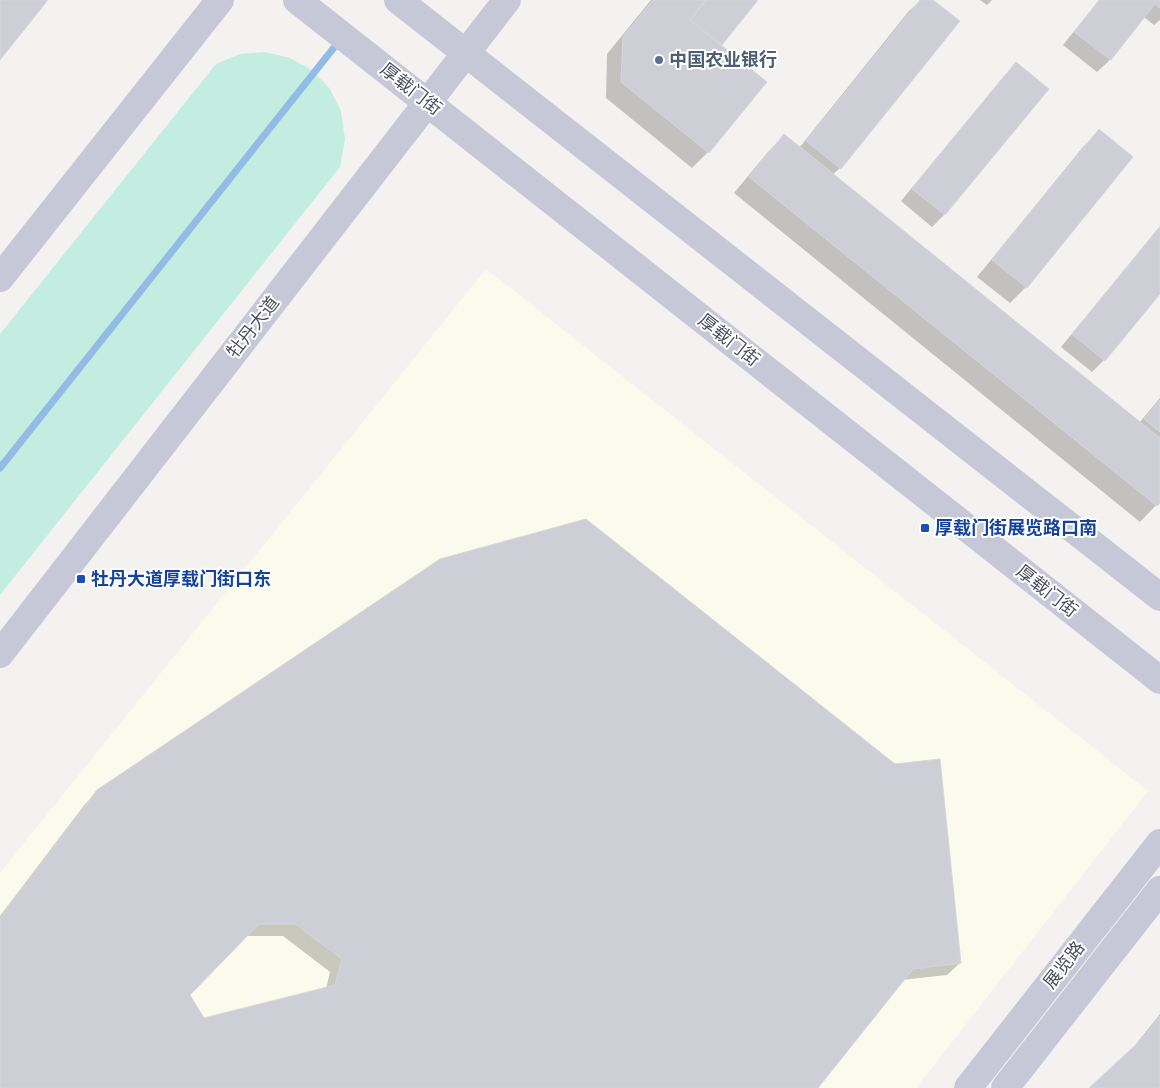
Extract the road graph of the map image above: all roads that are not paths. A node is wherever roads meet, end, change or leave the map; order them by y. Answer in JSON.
{"nodes":[{"id":1,"x":220,"y":0,"type":"edge"},
{"id":2,"x":297,"y":0,"type":"edge"},
{"id":3,"x":398,"y":0,"type":"edge"},
{"id":4,"x":507,"y":0,"type":"edge"},
{"id":5,"x":466,"y":52,"type":"junction"},
{"id":6,"x":427,"y":102,"type":"junction"},
{"id":7,"x":0,"y":278,"type":"edge"},
{"id":8,"x":1160,"y":597,"type":"edge"},
{"id":9,"x":0,"y":654,"type":"edge"},
{"id":10,"x":1160,"y":680,"type":"edge"},
{"id":11,"x":1160,"y":842,"type":"edge"},
{"id":12,"x":1160,"y":890,"type":"edge"},
{"id":13,"x":968,"y":1088,"type":"edge"},
{"id":14,"x":1005,"y":1088,"type":"edge"}],
"edges":[{"from":1,"to":7,"type":"main road"},
{"from":2,"to":6,"type":"main road","name":"厚载门街"},
{"from":3,"to":5,"type":"main road"},
{"from":4,"to":5,"type":"main road","name":"牡丹大道"},
{"from":5,"to":6,"type":"main road","name":"牡丹大道"},
{"from":5,"to":8,"type":"main road"},
{"from":6,"to":9,"type":"main road","name":"牡丹大道"},
{"from":6,"to":10,"type":"main road","name":"厚载门街"},
{"from":11,"to":13,"type":"main road","name":"展览路"},
{"from":12,"to":14,"type":"main road","name":"展览路"}]}
